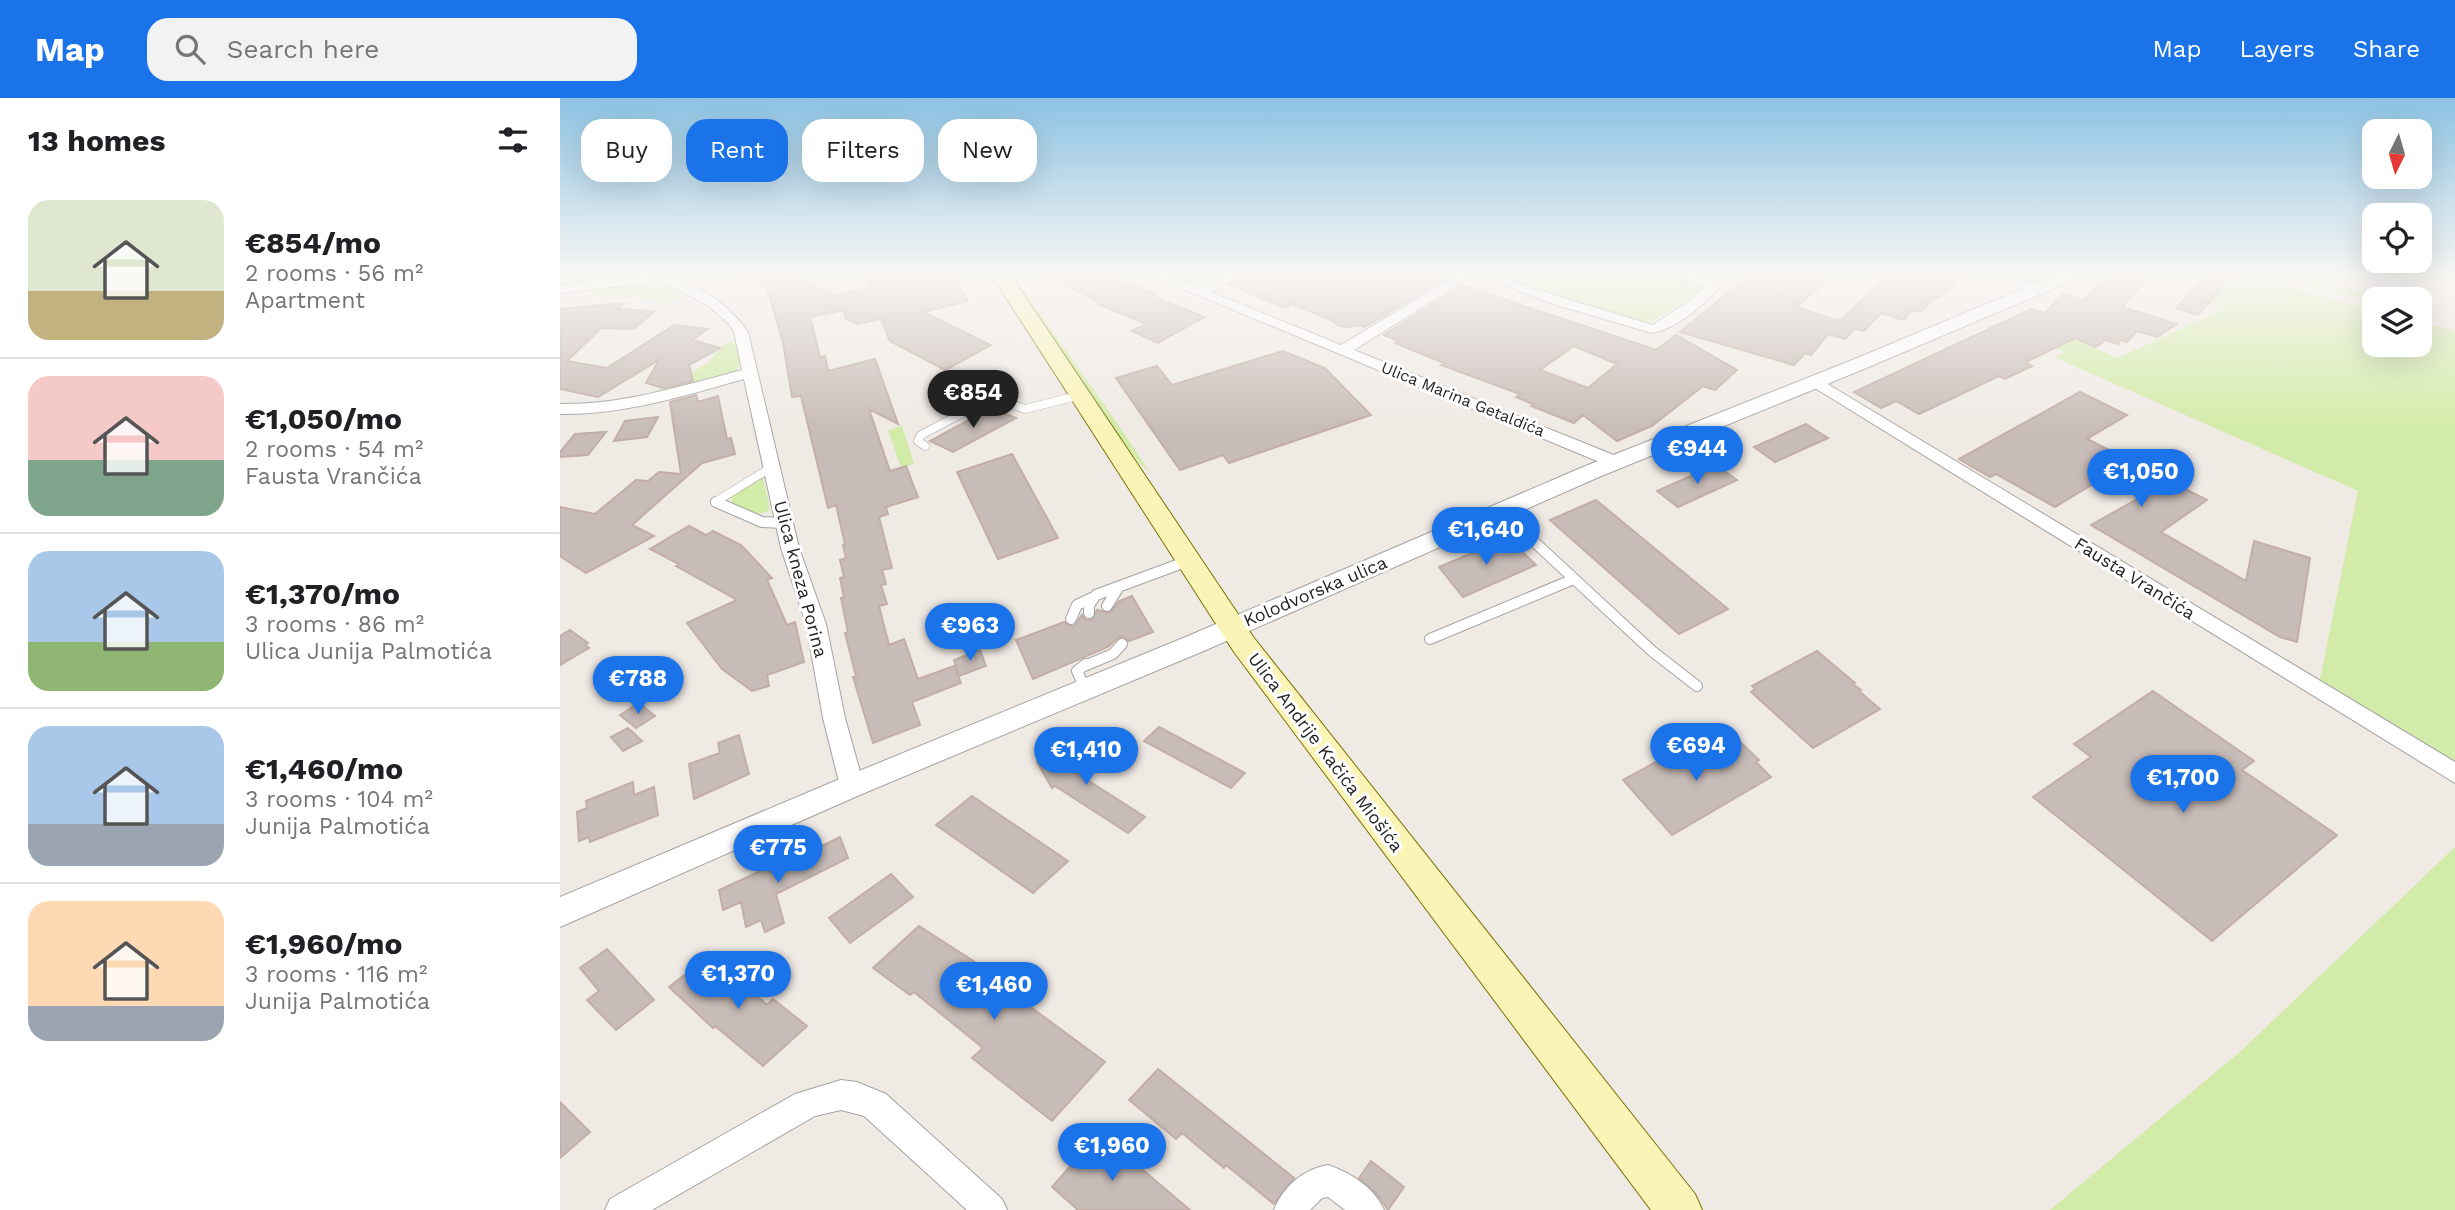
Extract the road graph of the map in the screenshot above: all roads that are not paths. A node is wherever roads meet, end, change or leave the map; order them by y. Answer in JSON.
{"nodes":[{"id":1,"x":737,"y":326,"type":"edge"},
{"id":2,"x":1036,"y":326,"type":"edge"},
{"id":3,"x":1284,"y":326,"type":"edge"},
{"id":4,"x":1383,"y":326,"type":"edge"},
{"id":5,"x":1644,"y":326,"type":"edge"},
{"id":6,"x":1661,"y":326,"type":"edge"},
{"id":7,"x":1949,"y":326,"type":"edge"},
{"id":8,"x":1343,"y":350,"type":"junction"},
{"id":9,"x":752,"y":372,"type":"junction"},
{"id":10,"x":1816,"y":382,"type":"junction"},
{"id":11,"x":1082,"y":396,"type":"junction"},
{"id":12,"x":560,"y":409,"type":"edge"},
{"id":13,"x":925,"y":446,"type":"dead end"},
{"id":14,"x":1615,"y":462,"type":"junction"},
{"id":15,"x":772,"y":467,"type":"junction"},
{"id":16,"x":1501,"y":511,"type":"junction"},
{"id":17,"x":785,"y":523,"type":"junction"},
{"id":18,"x":1188,"y":561,"type":"junction"},
{"id":19,"x":1574,"y":579,"type":"junction"},
{"id":20,"x":1126,"y":583,"type":"junction"},
{"id":21,"x":1096,"y":596,"type":"junction"},
{"id":22,"x":1121,"y":600,"type":"dead end"},
{"id":23,"x":1107,"y":606,"type":"dead end"},
{"id":24,"x":1089,"y":613,"type":"dead end"},
{"id":25,"x":1071,"y":619,"type":"dead end"},
{"id":26,"x":1232,"y":628,"type":"junction"},
{"id":27,"x":1430,"y":639,"type":"dead end"},
{"id":28,"x":1122,"y":644,"type":"dead end"},
{"id":29,"x":1090,"y":657,"type":"dead end"},
{"id":30,"x":1080,"y":673,"type":"junction"},
{"id":31,"x":1697,"y":686,"type":"dead end"},
{"id":32,"x":2455,"y":774,"type":"edge"},
{"id":33,"x":852,"y":786,"type":"junction"},
{"id":34,"x":560,"y":912,"type":"edge"},
{"id":35,"x":621,"y":1210,"type":"edge"},
{"id":36,"x":991,"y":1210,"type":"edge"},
{"id":37,"x":1290,"y":1210,"type":"edge"},
{"id":38,"x":1368,"y":1210,"type":"edge"},
{"id":39,"x":1679,"y":1210,"type":"edge"}],
"edges":[{"from":1,"to":9,"type":"street","name":"Ulica kneza Porina"},
{"from":2,"to":11,"type":"main road","name":"Ulica Andrije Kačića Miošića"},
{"from":3,"to":8,"type":"street","name":"Ulica Marina Getaldića"},
{"from":4,"to":8,"type":"street"},
{"from":5,"to":6,"type":"street"},
{"from":7,"to":10,"type":"street","name":"Kolodvorska ulica"},
{"from":8,"to":14,"type":"street","name":"Ulica Marina Getaldića"},
{"from":9,"to":12,"type":"street"},
{"from":9,"to":15,"type":"street","name":"Ulica kneza Porina"},
{"from":10,"to":14,"type":"street","name":"Kolodvorska ulica"},
{"from":10,"to":32,"type":"street","name":"Fausta Vrančića"},
{"from":11,"to":13,"type":"lane"},
{"from":11,"to":18,"type":"main road","name":"Ulica Andrije Kačića Miošića"},
{"from":14,"to":16,"type":"street","name":"Kolodvorska ulica"},
{"from":15,"to":17,"type":"street","name":"Ulica kneza Porina"},
{"from":15,"to":17,"type":"lane"},
{"from":16,"to":19,"type":"lane"},
{"from":16,"to":26,"type":"street","name":"Kolodvorska ulica"},
{"from":17,"to":33,"type":"street","name":"Ulica kneza Porina"},
{"from":18,"to":20,"type":"lane"},
{"from":18,"to":26,"type":"main road","name":"Ulica Andrije Kačića Miošića"},
{"from":19,"to":27,"type":"lane"},
{"from":19,"to":31,"type":"lane"},
{"from":20,"to":21,"type":"lane"},
{"from":20,"to":22,"type":"lane"},
{"from":20,"to":23,"type":"lane"},
{"from":21,"to":24,"type":"lane"},
{"from":21,"to":25,"type":"lane"},
{"from":26,"to":30,"type":"street","name":"Kolodvorska ulica"},
{"from":26,"to":39,"type":"main road","name":"Ulica Andrije Kačića Miošića"},
{"from":28,"to":30,"type":"lane"},
{"from":29,"to":30,"type":"lane"},
{"from":30,"to":33,"type":"street","name":"Kolodvorska ulica"},
{"from":33,"to":34,"type":"street","name":"Kolodvorska ulica"},
{"from":35,"to":36,"type":"street"},
{"from":37,"to":38,"type":"street"}]}
